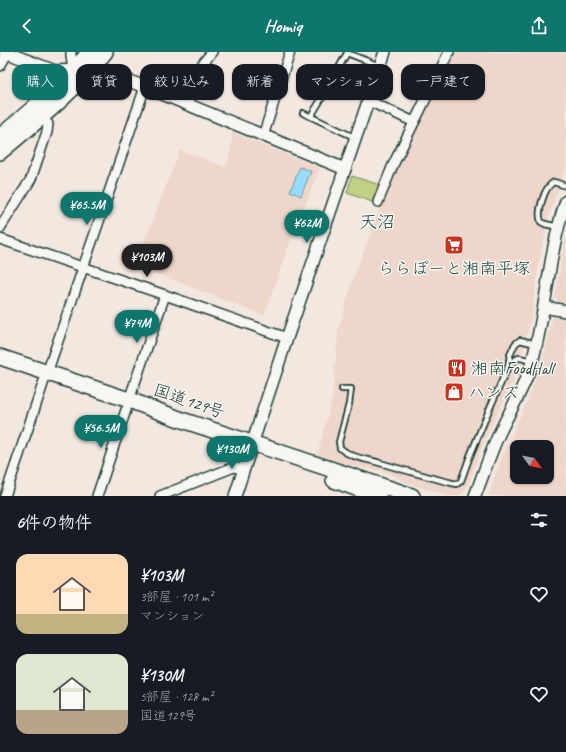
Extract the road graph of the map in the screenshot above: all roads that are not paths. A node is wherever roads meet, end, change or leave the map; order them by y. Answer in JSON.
{"nodes":[{"id":1,"x":7,"y":52,"type":"edge"},
{"id":2,"x":71,"y":52,"type":"edge"},
{"id":3,"x":212,"y":52,"type":"edge"},
{"id":4,"x":290,"y":52,"type":"edge"},
{"id":5,"x":385,"y":52,"type":"edge"},
{"id":6,"x":449,"y":52,"type":"edge"},
{"id":7,"x":345,"y":53,"type":"edge"},
{"id":8,"x":95,"y":60,"type":"edge"},
{"id":9,"x":375,"y":64,"type":"edge"},
{"id":10,"x":381,"y":64,"type":"edge"},
{"id":11,"x":0,"y":66,"type":"edge"},
{"id":12,"x":70,"y":78,"type":"junction"},
{"id":13,"x":140,"y":85,"type":"edge"},
{"id":14,"x":141,"y":100,"type":"edge"},
{"id":15,"x":179,"y":101,"type":"joint"},
{"id":16,"x":369,"y":101,"type":"joint"},
{"id":17,"x":303,"y":113,"type":"dead end"},
{"id":18,"x":311,"y":116,"type":"junction"},
{"id":19,"x":41,"y":117,"type":"junction"},
{"id":20,"x":414,"y":122,"type":"junction"},
{"id":21,"x":0,"y":136,"type":"edge"},
{"id":22,"x":263,"y":136,"type":"junction"},
{"id":23,"x":356,"y":138,"type":"junction"},
{"id":24,"x":0,"y":152,"type":"edge"},
{"id":25,"x":345,"y":169,"type":"junction"},
{"id":26,"x":566,"y":186,"type":"edge"},
{"id":27,"x":378,"y":202,"type":"dead end"},
{"id":28,"x":566,"y":202,"type":"edge"},
{"id":29,"x":558,"y":227,"type":"junction"},
{"id":30,"x":0,"y":228,"type":"edge"},
{"id":31,"x":0,"y":240,"type":"edge"},
{"id":32,"x":84,"y":267,"type":"junction"},
{"id":33,"x":165,"y":295,"type":"junction"},
{"id":34,"x":544,"y":307,"type":"junction"},
{"id":35,"x":566,"y":311,"type":"edge"},
{"id":36,"x":287,"y":338,"type":"junction"},
{"id":37,"x":536,"y":344,"type":"junction"},
{"id":38,"x":0,"y":358,"type":"edge"},
{"id":39,"x":532,"y":362,"type":"junction"},
{"id":40,"x":0,"y":366,"type":"edge"},
{"id":41,"x":508,"y":367,"type":"junction"},
{"id":42,"x":46,"y":377,"type":"junction"},
{"id":43,"x":342,"y":389,"type":"dead end"},
{"id":44,"x":127,"y":405,"type":"junction"},
{"id":45,"x":252,"y":448,"type":"junction"},
{"id":46,"x":244,"y":470,"type":"junction"},
{"id":47,"x":5,"y":496,"type":"edge"},
{"id":48,"x":97,"y":496,"type":"edge"},
{"id":49,"x":160,"y":496,"type":"edge"},
{"id":50,"x":235,"y":496,"type":"edge"},
{"id":51,"x":378,"y":496,"type":"edge"},
{"id":52,"x":412,"y":496,"type":"edge"},
{"id":53,"x":475,"y":496,"type":"edge"}],
"edges":[{"from":1,"to":11,"type":"street"},
{"from":1,"to":12,"type":"street"},
{"from":2,"to":12,"type":"street"},
{"from":3,"to":15,"type":"street"},
{"from":4,"to":22,"type":"street"},
{"from":5,"to":10,"type":"street"},
{"from":6,"to":20,"type":"street"},
{"from":7,"to":9,"type":"lane"},
{"from":7,"to":18,"type":"lane"},
{"from":8,"to":12,"type":"highway"},
{"from":8,"to":13,"type":"street"},
{"from":12,"to":19,"type":"highway"},
{"from":12,"to":21,"type":"highway"},
{"from":14,"to":32,"type":"street"},
{"from":15,"to":22,"type":"street"},
{"from":16,"to":20,"type":"street"},
{"from":16,"to":23,"type":"street"},
{"from":17,"to":18,"type":"lane"},
{"from":18,"to":23,"type":"lane"},
{"from":19,"to":24,"type":"highway"},
{"from":19,"to":30,"type":"street"},
{"from":20,"to":27,"type":"street"},
{"from":22,"to":25,"type":"street"},
{"from":23,"to":25,"type":"street"},
{"from":25,"to":36,"type":"street"},
{"from":26,"to":29,"type":"lane"},
{"from":28,"to":29,"type":"street"},
{"from":29,"to":34,"type":"street"},
{"from":31,"to":32,"type":"street"},
{"from":32,"to":33,"type":"street"},
{"from":32,"to":42,"type":"street"},
{"from":33,"to":36,"type":"street"},
{"from":33,"to":44,"type":"street"},
{"from":34,"to":35,"type":"street"},
{"from":34,"to":37,"type":"street"},
{"from":36,"to":45,"type":"street"},
{"from":37,"to":39,"type":"street"},
{"from":37,"to":41,"type":"lane"},
{"from":38,"to":42,"type":"highway","name":"国道129号"},
{"from":39,"to":41,"type":"lane"},
{"from":39,"to":53,"type":"street"},
{"from":40,"to":42,"type":"highway","name":"国道129号"},
{"from":41,"to":43,"type":"lane"},
{"from":42,"to":44,"type":"highway","name":"国道129号"},
{"from":42,"to":47,"type":"street"},
{"from":44,"to":45,"type":"highway","name":"国道129号"},
{"from":44,"to":48,"type":"street"},
{"from":45,"to":46,"type":"street"},
{"from":45,"to":51,"type":"highway","name":"国道129号"},
{"from":45,"to":52,"type":"highway","name":"国道129号"},
{"from":46,"to":49,"type":"street"},
{"from":46,"to":50,"type":"street"}]}
